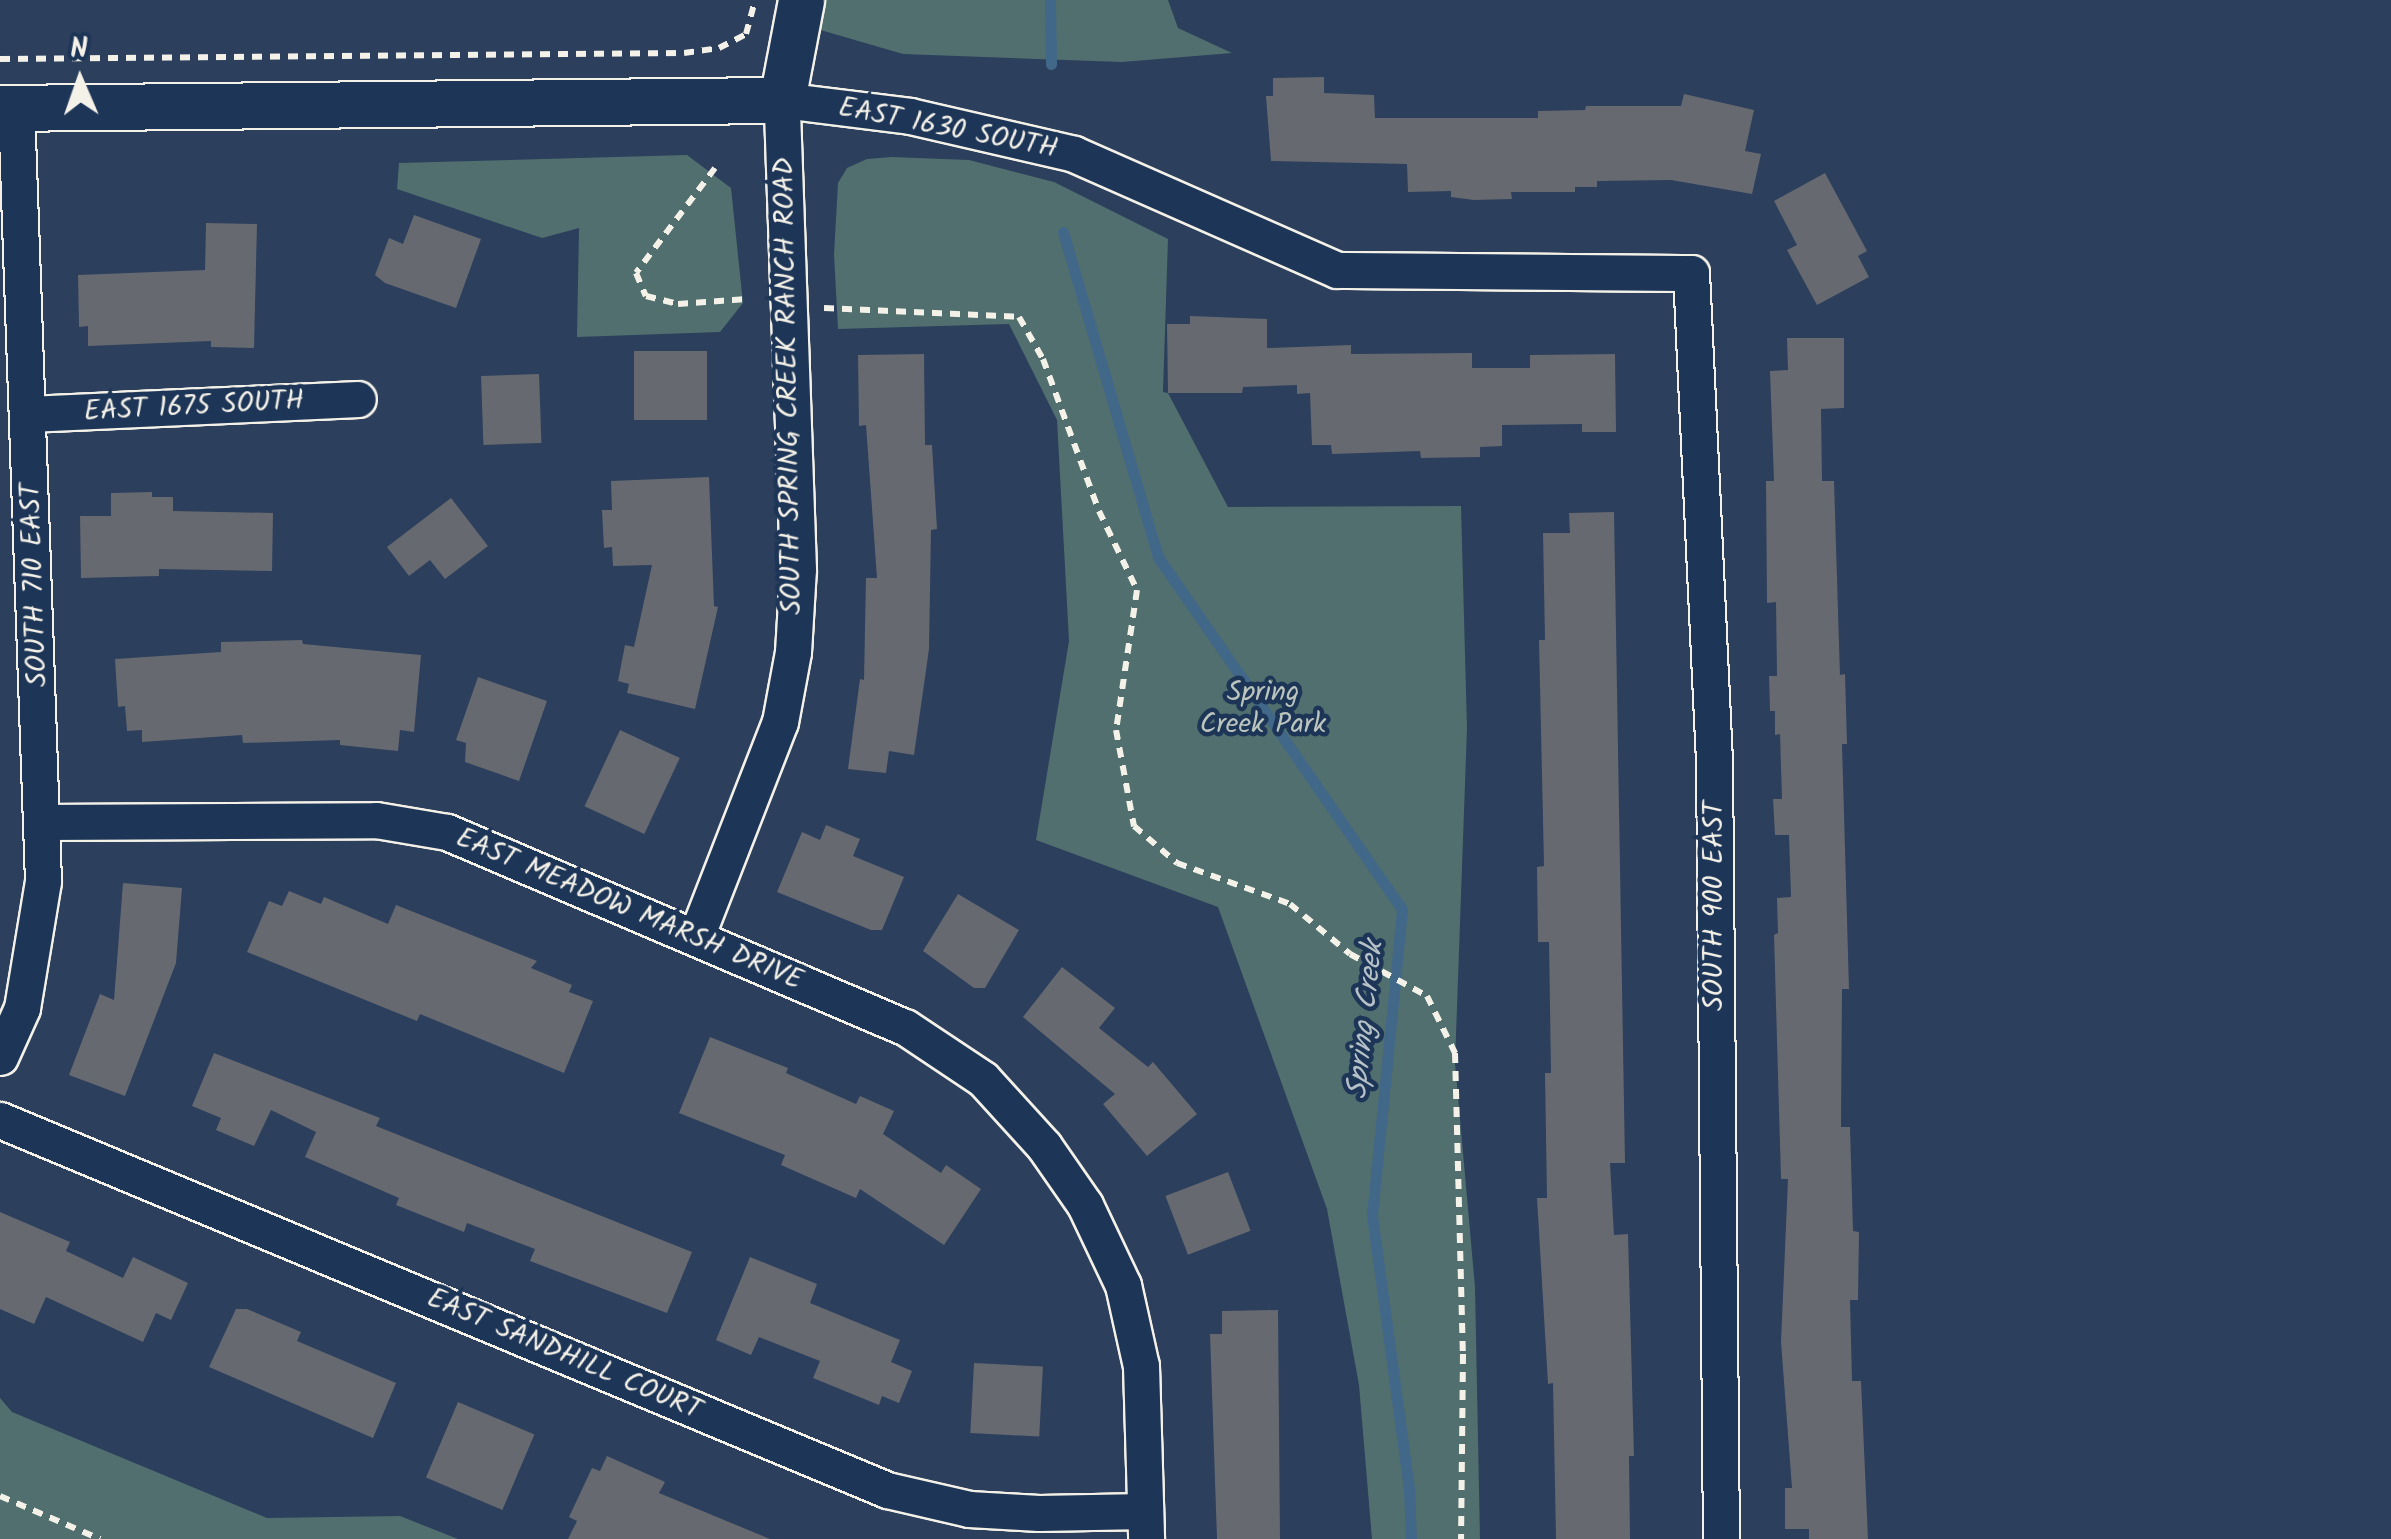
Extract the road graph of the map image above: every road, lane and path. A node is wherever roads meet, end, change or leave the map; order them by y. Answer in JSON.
{"nodes":[{"id":1,"x":755,"y":0,"type":"edge"},
{"id":2,"x":801,"y":0,"type":"edge"},
{"id":3,"x":0,"y":59,"type":"edge"},
{"id":4,"x":782,"y":100,"type":"junction"},
{"id":5,"x":8,"y":108,"type":"edge"},
{"id":6,"x":715,"y":168,"type":"dead end"},
{"id":7,"x":1691,"y":273,"type":"joint"},
{"id":8,"x":747,"y":299,"type":"dead end"},
{"id":9,"x":824,"y":308,"type":"dead end"},
{"id":10,"x":358,"y":399,"type":"dead end"},
{"id":11,"x":29,"y":414,"type":"junction"},
{"id":12,"x":42,"y":822,"type":"junction"},
{"id":13,"x":696,"y":936,"type":"junction"},
{"id":14,"x":0,"y":1057,"type":"edge"},
{"id":15,"x":0,"y":1120,"type":"edge"},
{"id":16,"x":0,"y":1496,"type":"edge"},
{"id":17,"x":1145,"y":1525,"type":"edge"},
{"id":18,"x":100,"y":1539,"type":"edge"},
{"id":19,"x":1461,"y":1539,"type":"edge"},
{"id":20,"x":1721,"y":1539,"type":"edge"}],
"edges":[{"from":1,"to":3,"type":"path"},
{"from":2,"to":4,"type":"street","name":"SOUTH SPRING CREEK RANCH ROAD"},
{"from":4,"to":5,"type":"street","name":"EAST 1630 SOUTH"},
{"from":4,"to":7,"type":"street","name":"EAST 1630 SOUTH"},
{"from":4,"to":13,"type":"street","name":"SOUTH SPRING CREEK RANCH ROAD"},
{"from":5,"to":11,"type":"street","name":"SOUTH 710 EAST"},
{"from":6,"to":8,"type":"path"},
{"from":7,"to":20,"type":"street","name":"SOUTH 900 EAST"},
{"from":9,"to":19,"type":"path"},
{"from":10,"to":11,"type":"street","name":"EAST 1675 SOUTH"},
{"from":11,"to":12,"type":"street","name":"SOUTH 710 EAST"},
{"from":12,"to":13,"type":"street","name":"EAST MEADOW MARSH DRIVE"},
{"from":12,"to":14,"type":"street","name":"SOUTH 710 EAST"},
{"from":13,"to":17,"type":"street","name":"EAST MEADOW MARSH DRIVE"},
{"from":15,"to":17,"type":"street","name":"EAST SANDHILL COURT"},
{"from":16,"to":18,"type":"path"}]}
